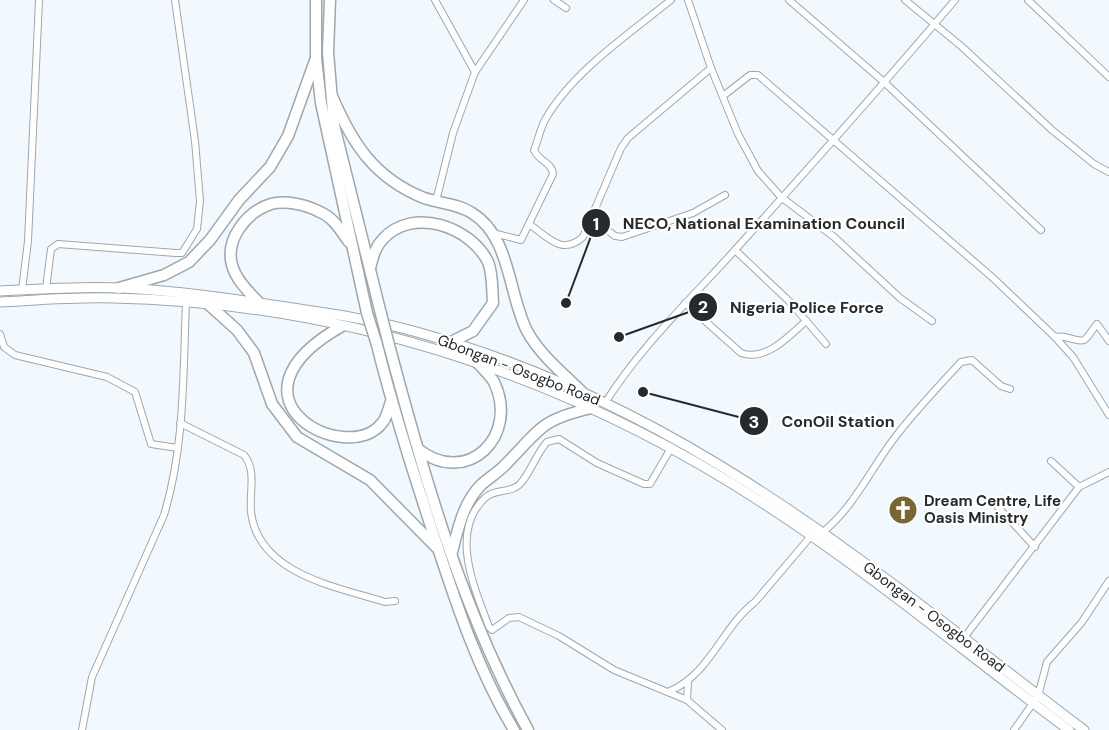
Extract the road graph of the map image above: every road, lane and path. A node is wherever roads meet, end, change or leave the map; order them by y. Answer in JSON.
{"nodes":[{"id":1,"x":39,"y":0,"type":"edge"},
{"id":2,"x":175,"y":0,"type":"edge"},
{"id":3,"x":316,"y":0,"type":"edge"},
{"id":4,"x":330,"y":0,"type":"edge"},
{"id":5,"x":435,"y":0,"type":"edge"},
{"id":6,"x":524,"y":0,"type":"edge"},
{"id":7,"x":554,"y":0,"type":"edge"},
{"id":8,"x":671,"y":0,"type":"edge"},
{"id":9,"x":688,"y":0,"type":"edge"},
{"id":10,"x":789,"y":0,"type":"edge"},
{"id":11,"x":905,"y":0,"type":"edge"},
{"id":12,"x":955,"y":0,"type":"edge"},
{"id":13,"x":1028,"y":0,"type":"edge"},
{"id":14,"x":566,"y":8,"type":"dead end"},
{"id":15,"x":934,"y":25,"type":"junction"},
{"id":16,"x":316,"y":58,"type":"junction"},
{"id":17,"x":711,"y":68,"type":"junction"},
{"id":18,"x":475,"y":72,"type":"junction"},
{"id":19,"x":1109,"y":77,"type":"edge"},
{"id":20,"x":884,"y":82,"type":"junction"},
{"id":21,"x":332,"y":96,"type":"junction"},
{"id":22,"x":723,"y":96,"type":"junction"},
{"id":23,"x":834,"y":138,"type":"junction"},
{"id":24,"x":1109,"y":172,"type":"edge"},
{"id":25,"x":724,"y":195,"type":"dead end"},
{"id":26,"x":781,"y":197,"type":"junction"},
{"id":27,"x":436,"y":201,"type":"junction"},
{"id":28,"x":591,"y":218,"type":"junction"},
{"id":29,"x":529,"y":224,"type":"junction"},
{"id":30,"x":1041,"y":230,"type":"dead end"},
{"id":31,"x":492,"y":233,"type":"junction"},
{"id":32,"x":352,"y":246,"type":"junction"},
{"id":33,"x":735,"y":250,"type":"junction"},
{"id":34,"x":369,"y":268,"type":"junction"},
{"id":35,"x":119,"y":288,"type":"junction"},
{"id":36,"x":46,"y":289,"type":"junction"},
{"id":37,"x":22,"y":290,"type":"junction"},
{"id":38,"x":0,"y":291,"type":"edge"},
{"id":39,"x":0,"y":302,"type":"edge"},
{"id":40,"x":186,"y":302,"type":"junction"},
{"id":41,"x":259,"y":303,"type":"junction"},
{"id":42,"x":685,"y":303,"type":"junction"},
{"id":43,"x":208,"y":304,"type":"junction"},
{"id":44,"x":806,"y":321,"type":"junction"},
{"id":45,"x":932,"y":321,"type":"dead end"},
{"id":46,"x":342,"y":326,"type":"junction"},
{"id":47,"x":0,"y":334,"type":"edge"},
{"id":48,"x":1055,"y":337,"type":"junction"},
{"id":49,"x":1109,"y":341,"type":"edge"},
{"id":50,"x":451,"y":342,"type":"junction"},
{"id":51,"x":826,"y":344,"type":"dead end"},
{"id":52,"x":476,"y":361,"type":"junction"},
{"id":53,"x":1011,"y":389,"type":"dead end"},
{"id":54,"x":582,"y":392,"type":"junction"},
{"id":55,"x":391,"y":402,"type":"junction"},
{"id":56,"x":604,"y":403,"type":"junction"},
{"id":57,"x":591,"y":408,"type":"junction"},
{"id":58,"x":1109,"y":414,"type":"edge"},
{"id":59,"x":180,"y":423,"type":"junction"},
{"id":60,"x":178,"y":448,"type":"junction"},
{"id":61,"x":671,"y":448,"type":"junction"},
{"id":62,"x":418,"y":449,"type":"junction"},
{"id":63,"x":1051,"y":461,"type":"dead end"},
{"id":64,"x":1109,"y":472,"type":"edge"},
{"id":65,"x":1079,"y":487,"type":"junction"},
{"id":66,"x":997,"y":506,"type":"dead end"},
{"id":67,"x":823,"y":532,"type":"junction"},
{"id":68,"x":811,"y":536,"type":"junction"},
{"id":69,"x":1035,"y":546,"type":"junction"},
{"id":70,"x":439,"y":550,"type":"junction"},
{"id":71,"x":452,"y":552,"type":"junction"},
{"id":72,"x":1109,"y":581,"type":"edge"},
{"id":73,"x":395,"y":601,"type":"dead end"},
{"id":74,"x":963,"y":639,"type":"junction"},
{"id":75,"x":688,"y":682,"type":"junction"},
{"id":76,"x":670,"y":691,"type":"junction"},
{"id":77,"x":687,"y":700,"type":"junction"},
{"id":78,"x":1036,"y":700,"type":"junction"},
{"id":79,"x":82,"y":730,"type":"edge"},
{"id":80,"x":514,"y":730,"type":"edge"},
{"id":81,"x":528,"y":730,"type":"edge"},
{"id":82,"x":722,"y":730,"type":"edge"},
{"id":83,"x":1014,"y":730,"type":"edge"},
{"id":84,"x":1069,"y":730,"type":"edge"},
{"id":85,"x":1084,"y":730,"type":"edge"}],
"edges":[{"from":1,"to":37,"type":"street"},
{"from":2,"to":36,"type":"street"},
{"from":3,"to":16,"type":"highway"},
{"from":4,"to":21,"type":"highway"},
{"from":5,"to":18,"type":"street"},
{"from":6,"to":18,"type":"street"},
{"from":7,"to":14,"type":"street"},
{"from":8,"to":29,"type":"street"},
{"from":9,"to":17,"type":"street"},
{"from":10,"to":20,"type":"street"},
{"from":11,"to":15,"type":"street"},
{"from":12,"to":15,"type":"street"},
{"from":13,"to":19,"type":"street"},
{"from":15,"to":20,"type":"street"},
{"from":15,"to":24,"type":"street"},
{"from":16,"to":32,"type":"highway"},
{"from":16,"to":35,"type":"highway"},
{"from":17,"to":22,"type":"street"},
{"from":17,"to":28,"type":"street"},
{"from":18,"to":27,"type":"street"},
{"from":20,"to":23,"type":"street"},
{"from":20,"to":30,"type":"street"},
{"from":21,"to":27,"type":"highway"},
{"from":21,"to":34,"type":"highway"},
{"from":22,"to":23,"type":"street"},
{"from":22,"to":26,"type":"street"},
{"from":23,"to":26,"type":"street"},
{"from":23,"to":48,"type":"street"},
{"from":25,"to":28,"type":"street"},
{"from":26,"to":33,"type":"street"},
{"from":26,"to":45,"type":"street"},
{"from":27,"to":31,"type":"highway"},
{"from":28,"to":29,"type":"street"},
{"from":29,"to":31,"type":"street"},
{"from":31,"to":54,"type":"highway"},
{"from":32,"to":41,"type":"highway"},
{"from":32,"to":55,"type":"highway","bridge":true},
{"from":33,"to":42,"type":"street"},
{"from":33,"to":44,"type":"street"},
{"from":34,"to":50,"type":"highway"},
{"from":34,"to":62,"type":"highway","bridge":true},
{"from":35,"to":36,"type":"main road","name":"Gbongan - Osogbo Road"},
{"from":35,"to":41,"type":"main road","name":"Gbongan - Osogbo Road"},
{"from":36,"to":37,"type":"main road","name":"Gbongan - Osogbo Road"},
{"from":37,"to":38,"type":"main road","name":"Gbongan - Osogbo Road"},
{"from":39,"to":40,"type":"main road","name":"Gbongan - Osogbo Road"},
{"from":40,"to":43,"type":"main road","name":"Gbongan - Osogbo Road"},
{"from":40,"to":59,"type":"street"},
{"from":41,"to":50,"type":"main road","name":"Gbongan - Osogbo Road"},
{"from":42,"to":44,"type":"street"},
{"from":42,"to":56,"type":"street"},
{"from":43,"to":46,"type":"main road","name":"Gbongan - Osogbo Road"},
{"from":43,"to":70,"type":"highway"},
{"from":44,"to":51,"type":"street"},
{"from":46,"to":52,"type":"main road","name":"Gbongan - Osogbo Road"},
{"from":46,"to":55,"type":"highway"},
{"from":47,"to":60,"type":"street"},
{"from":48,"to":49,"type":"street"},
{"from":48,"to":58,"type":"street"},
{"from":50,"to":54,"type":"main road","name":"Gbongan - Osogbo Road"},
{"from":52,"to":57,"type":"main road","name":"Gbongan - Osogbo Road"},
{"from":52,"to":62,"type":"highway"},
{"from":53,"to":67,"type":"street"},
{"from":54,"to":56,"type":"main road","name":"Gbongan - Osogbo Road"},
{"from":55,"to":70,"type":"highway"},
{"from":56,"to":67,"type":"main road","name":"Gbongan - Osogbo Road"},
{"from":57,"to":61,"type":"main road","name":"Gbongan - Osogbo Road"},
{"from":57,"to":71,"type":"highway"},
{"from":59,"to":60,"type":"street"},
{"from":59,"to":73,"type":"street"},
{"from":60,"to":79,"type":"street"},
{"from":61,"to":68,"type":"main road","name":"Gbongan - Osogbo Road"},
{"from":61,"to":76,"type":"street"},
{"from":62,"to":71,"type":"highway"},
{"from":63,"to":65,"type":"street"},
{"from":64,"to":65,"type":"street"},
{"from":65,"to":69,"type":"street"},
{"from":66,"to":69,"type":"street"},
{"from":67,"to":74,"type":"main road","name":"Gbongan - Osogbo Road"},
{"from":68,"to":75,"type":"street"},
{"from":68,"to":78,"type":"main road","name":"Gbongan - Osogbo Road"},
{"from":69,"to":74,"type":"street"},
{"from":70,"to":80,"type":"highway"},
{"from":71,"to":81,"type":"highway"},
{"from":72,"to":78,"type":"street"},
{"from":74,"to":78,"type":"main road","name":"Gbongan - Osogbo Road"},
{"from":75,"to":76,"type":"street"},
{"from":75,"to":77,"type":"street"},
{"from":76,"to":77,"type":"street"},
{"from":77,"to":82,"type":"street"},
{"from":78,"to":83,"type":"street"},
{"from":78,"to":84,"type":"main road","name":"Gbongan - Osogbo Road"},
{"from":78,"to":85,"type":"main road","name":"Gbongan - Osogbo Road"}]}
